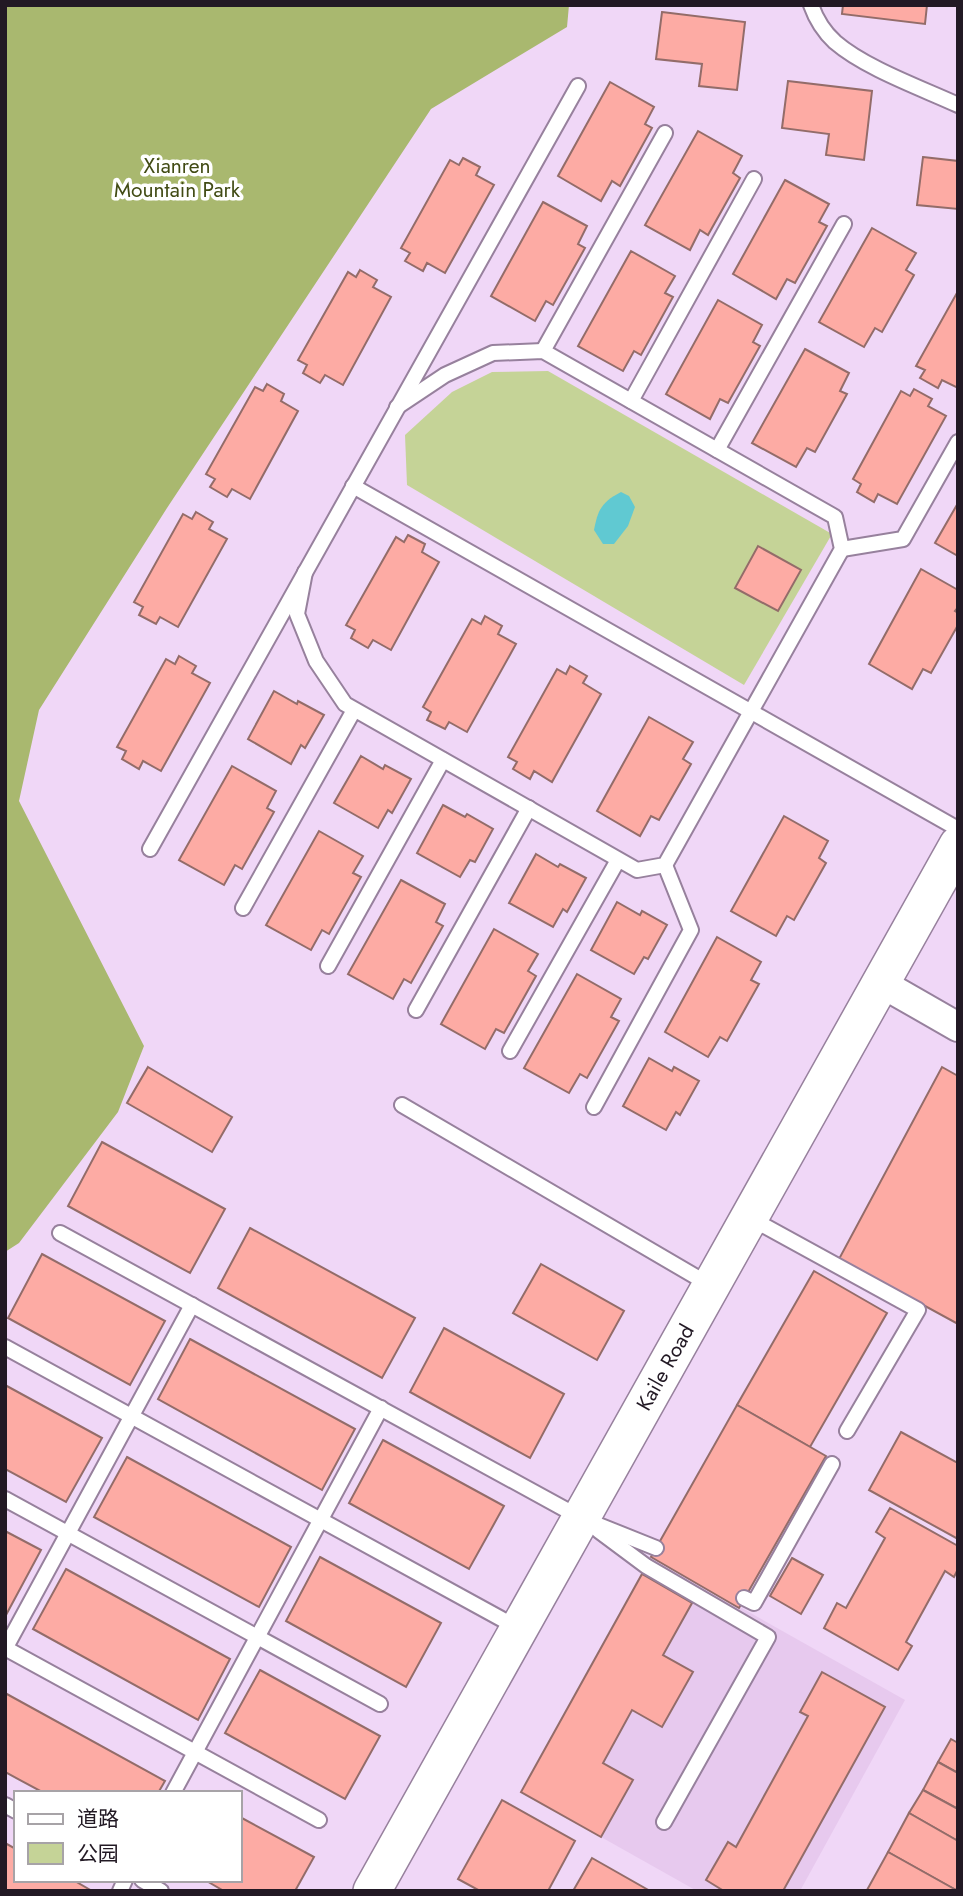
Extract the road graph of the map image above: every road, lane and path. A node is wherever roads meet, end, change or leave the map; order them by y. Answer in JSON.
{"nodes":[{"id":1,"x":811,"y":5,"type":"edge"},
{"id":2,"x":578,"y":86,"type":"dead end"},
{"id":3,"x":958,"y":105,"type":"edge"},
{"id":4,"x":665,"y":133,"type":"dead end"},
{"id":5,"x":754,"y":179,"type":"dead end"},
{"id":6,"x":844,"y":224,"type":"dead end"},
{"id":7,"x":543,"y":351,"type":"junction"},
{"id":8,"x":631,"y":401,"type":"junction"},
{"id":9,"x":397,"y":407,"type":"junction"},
{"id":10,"x":958,"y":442,"type":"edge"},
{"id":11,"x":718,"y":450,"type":"junction"},
{"id":12,"x":353,"y":486,"type":"junction"},
{"id":13,"x":842,"y":549,"type":"junction"},
{"id":14,"x":305,"y":572,"type":"junction"},
{"id":15,"x":354,"y":710,"type":"junction"},
{"id":16,"x":751,"y":712,"type":"junction"},
{"id":17,"x":443,"y":760,"type":"junction"},
{"id":18,"x":529,"y":808,"type":"junction"},
{"id":19,"x":958,"y":829,"type":"edge"},
{"id":20,"x":958,"y":845,"type":"edge"},
{"id":21,"x":150,"y":849,"type":"dead end"},
{"id":22,"x":618,"y":859,"type":"junction"},
{"id":23,"x":665,"y":865,"type":"junction"},
{"id":24,"x":243,"y":908,"type":"dead end"},
{"id":25,"x":328,"y":966,"type":"dead end"},
{"id":26,"x":881,"y":983,"type":"junction"},
{"id":27,"x":416,"y":1010,"type":"dead end"},
{"id":28,"x":958,"y":1027,"type":"edge"},
{"id":29,"x":510,"y":1051,"type":"dead end"},
{"id":30,"x":402,"y":1105,"type":"dead end"},
{"id":31,"x":594,"y":1107,"type":"dead end"},
{"id":32,"x":749,"y":1217,"type":"junction"},
{"id":33,"x":60,"y":1233,"type":"dead end"},
{"id":34,"x":711,"y":1285,"type":"junction"},
{"id":35,"x":192,"y":1305,"type":"junction"},
{"id":36,"x":5,"y":1347,"type":"edge"},
{"id":37,"x":381,"y":1408,"type":"junction"},
{"id":38,"x":131,"y":1416,"type":"junction"},
{"id":39,"x":847,"y":1431,"type":"dead end"},
{"id":40,"x":832,"y":1464,"type":"dead end"},
{"id":41,"x":5,"y":1499,"type":"edge"},
{"id":42,"x":581,"y":1518,"type":"junction"},
{"id":43,"x":320,"y":1520,"type":"junction"},
{"id":44,"x":68,"y":1534,"type":"junction"},
{"id":45,"x":656,"y":1548,"type":"dead end"},
{"id":46,"x":744,"y":1598,"type":"dead end"},
{"id":47,"x":519,"y":1628,"type":"junction"},
{"id":48,"x":257,"y":1637,"type":"junction"},
{"id":49,"x":5,"y":1648,"type":"edge"},
{"id":50,"x":380,"y":1704,"type":"dead end"},
{"id":51,"x":195,"y":1751,"type":"junction"},
{"id":52,"x":174,"y":1791,"type":"edge"},
{"id":53,"x":319,"y":1820,"type":"dead end"},
{"id":54,"x":664,"y":1822,"type":"dead end"},
{"id":55,"x":145,"y":1882,"type":"edge"},
{"id":56,"x":161,"y":1891,"type":"edge"},
{"id":57,"x":372,"y":1891,"type":"edge"}],
"edges":[{"from":1,"to":3,"type":"lane"},
{"from":2,"to":9,"type":"lane"},
{"from":4,"to":7,"type":"lane"},
{"from":5,"to":8,"type":"lane"},
{"from":6,"to":11,"type":"lane"},
{"from":7,"to":8,"type":"lane"},
{"from":7,"to":9,"type":"lane"},
{"from":8,"to":11,"type":"lane"},
{"from":9,"to":12,"type":"lane"},
{"from":10,"to":13,"type":"lane"},
{"from":11,"to":13,"type":"lane"},
{"from":12,"to":14,"type":"lane"},
{"from":12,"to":16,"type":"lane"},
{"from":13,"to":16,"type":"lane"},
{"from":14,"to":15,"type":"lane"},
{"from":14,"to":21,"type":"lane"},
{"from":15,"to":17,"type":"lane"},
{"from":15,"to":24,"type":"lane"},
{"from":16,"to":19,"type":"lane"},
{"from":16,"to":23,"type":"lane"},
{"from":17,"to":18,"type":"lane"},
{"from":17,"to":25,"type":"lane"},
{"from":18,"to":22,"type":"lane"},
{"from":18,"to":27,"type":"lane"},
{"from":20,"to":26,"type":"street","name":"Kaile Road"},
{"from":22,"to":23,"type":"lane"},
{"from":22,"to":29,"type":"lane"},
{"from":23,"to":31,"type":"lane"},
{"from":26,"to":28,"type":"street"},
{"from":26,"to":32,"type":"street","name":"Kaile Road"},
{"from":30,"to":34,"type":"lane"},
{"from":32,"to":34,"type":"street","name":"Kaile Road"},
{"from":32,"to":39,"type":"lane"},
{"from":33,"to":35,"type":"lane"},
{"from":34,"to":42,"type":"street","name":"Kaile Road"},
{"from":35,"to":37,"type":"lane"},
{"from":35,"to":38,"type":"lane"},
{"from":36,"to":38,"type":"lane"},
{"from":37,"to":42,"type":"lane"},
{"from":37,"to":43,"type":"lane"},
{"from":38,"to":43,"type":"lane"},
{"from":38,"to":44,"type":"lane"},
{"from":40,"to":46,"type":"lane"},
{"from":41,"to":44,"type":"lane"},
{"from":42,"to":45,"type":"lane"},
{"from":42,"to":47,"type":"street","name":"Kaile Road"},
{"from":42,"to":54,"type":"lane"},
{"from":43,"to":47,"type":"lane"},
{"from":43,"to":48,"type":"lane"},
{"from":44,"to":48,"type":"lane"},
{"from":44,"to":49,"type":"lane"},
{"from":47,"to":57,"type":"street","name":"Kaile Road"},
{"from":48,"to":50,"type":"lane"},
{"from":48,"to":51,"type":"lane"},
{"from":49,"to":51,"type":"lane"},
{"from":51,"to":52,"type":"lane"},
{"from":51,"to":53,"type":"lane"},
{"from":55,"to":56,"type":"lane"}]}
